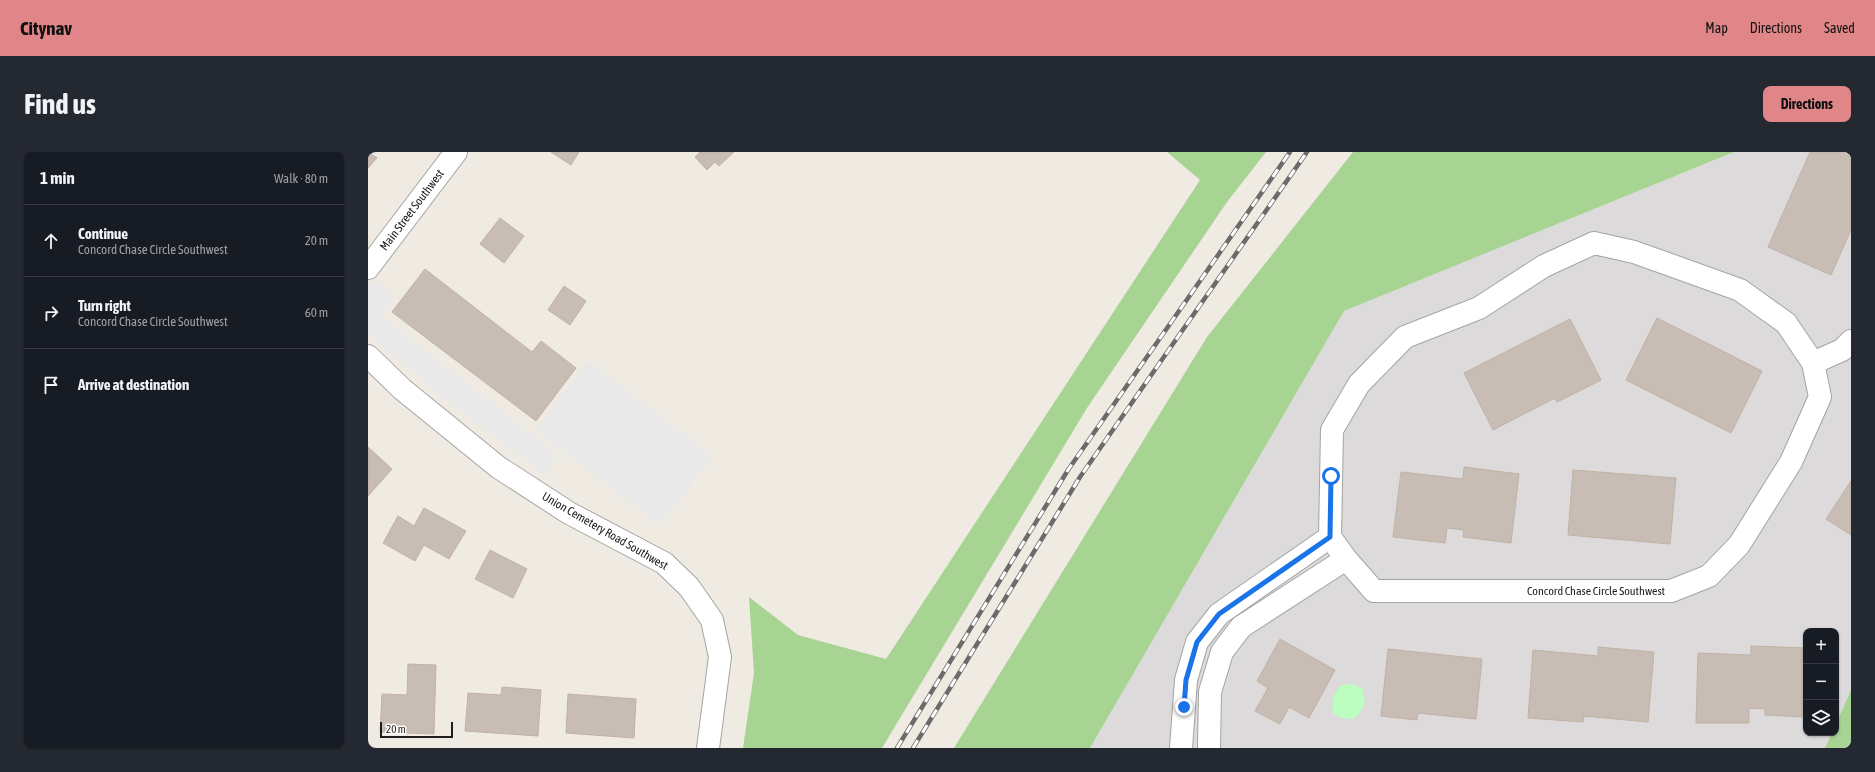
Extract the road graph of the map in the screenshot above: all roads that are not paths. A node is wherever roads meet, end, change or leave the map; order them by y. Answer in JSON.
{"nodes":[{"id":1,"x":456,"y":152,"type":"edge"},
{"id":2,"x":368,"y":268,"type":"edge"},
{"id":3,"x":1851,"y":341,"type":"edge"},
{"id":4,"x":368,"y":356,"type":"edge"},
{"id":5,"x":1813,"y":363,"type":"junction"},
{"id":6,"x":1330,"y":537,"type":"junction"},
{"id":7,"x":1346,"y":560,"type":"junction"},
{"id":8,"x":708,"y":748,"type":"edge"},
{"id":9,"x":1181,"y":748,"type":"edge"},
{"id":10,"x":1209,"y":748,"type":"edge"}],
"edges":[{"from":1,"to":2,"type":"street","name":"Main Street Southwest"},
{"from":3,"to":5,"type":"street"},
{"from":4,"to":8,"type":"street","name":"Union Cemetery Road Southwest"},
{"from":5,"to":6,"type":"street","name":"Concord Chase Circle Southwest"},
{"from":5,"to":7,"type":"street","name":"Concord Chase Circle Southwest"},
{"from":6,"to":7,"type":"street","name":"Concord Chase Circle Southwest"},
{"from":6,"to":9,"type":"street"},
{"from":7,"to":10,"type":"street"}]}
